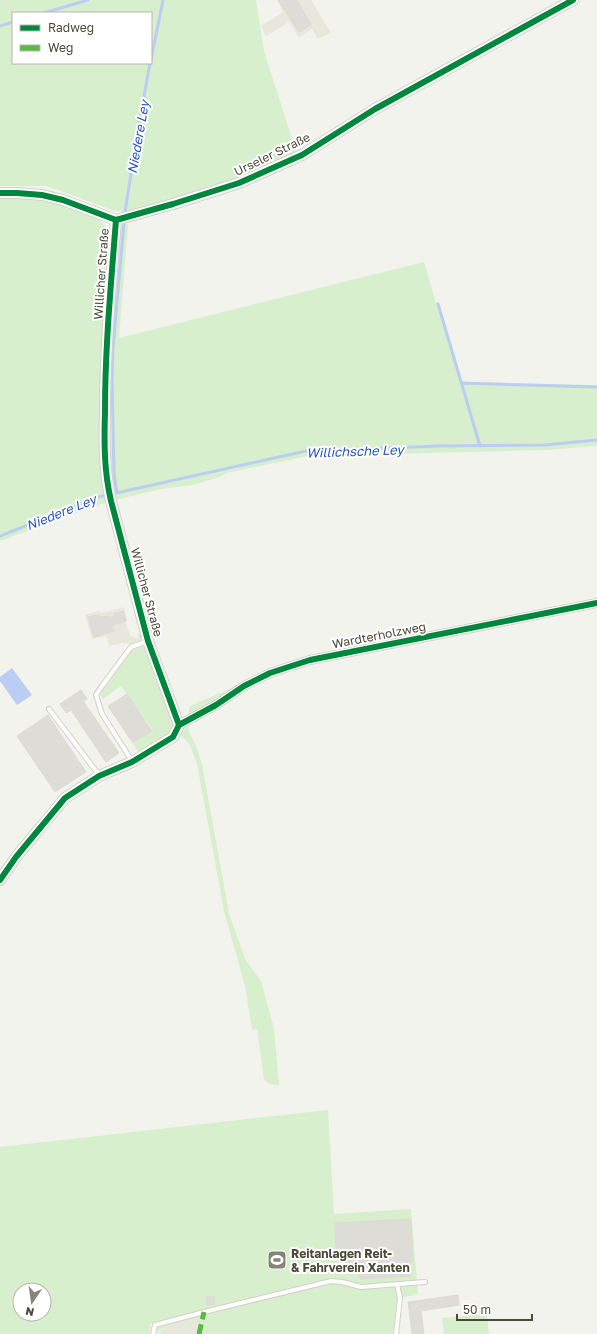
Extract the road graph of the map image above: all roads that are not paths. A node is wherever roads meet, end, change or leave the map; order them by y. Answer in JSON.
{"nodes":[{"id":1,"x":573,"y":0,"type":"edge"},
{"id":2,"x":0,"y":193,"type":"edge"},
{"id":3,"x":116,"y":220,"type":"junction"},
{"id":4,"x":597,"y":603,"type":"edge"},
{"id":5,"x":148,"y":641,"type":"junction"},
{"id":6,"x":49,"y":709,"type":"dead end"},
{"id":7,"x":179,"y":725,"type":"junction"},
{"id":8,"x":132,"y":762,"type":"junction"},
{"id":9,"x":99,"y":776,"type":"junction"},
{"id":10,"x":0,"y":880,"type":"edge"},
{"id":11,"x":425,"y":1282,"type":"dead end"},
{"id":12,"x":397,"y":1284,"type":"junction"},
{"id":13,"x":152,"y":1334,"type":"edge"},
{"id":14,"x":396,"y":1334,"type":"edge"}],
"edges":[{"from":1,"to":3,"type":"street","name":"Urseler Straße"},
{"from":2,"to":3,"type":"street"},
{"from":3,"to":5,"type":"street","name":"Willicher Straße"},
{"from":4,"to":7,"type":"street","name":"Wardterholzweg"},
{"from":5,"to":7,"type":"street","name":"Willicher Straße"},
{"from":5,"to":8,"type":"lane"},
{"from":6,"to":9,"type":"lane"},
{"from":7,"to":8,"type":"street"},
{"from":8,"to":9,"type":"street"},
{"from":9,"to":10,"type":"street"},
{"from":11,"to":12,"type":"lane"},
{"from":12,"to":13,"type":"lane"},
{"from":12,"to":14,"type":"lane"}]}
